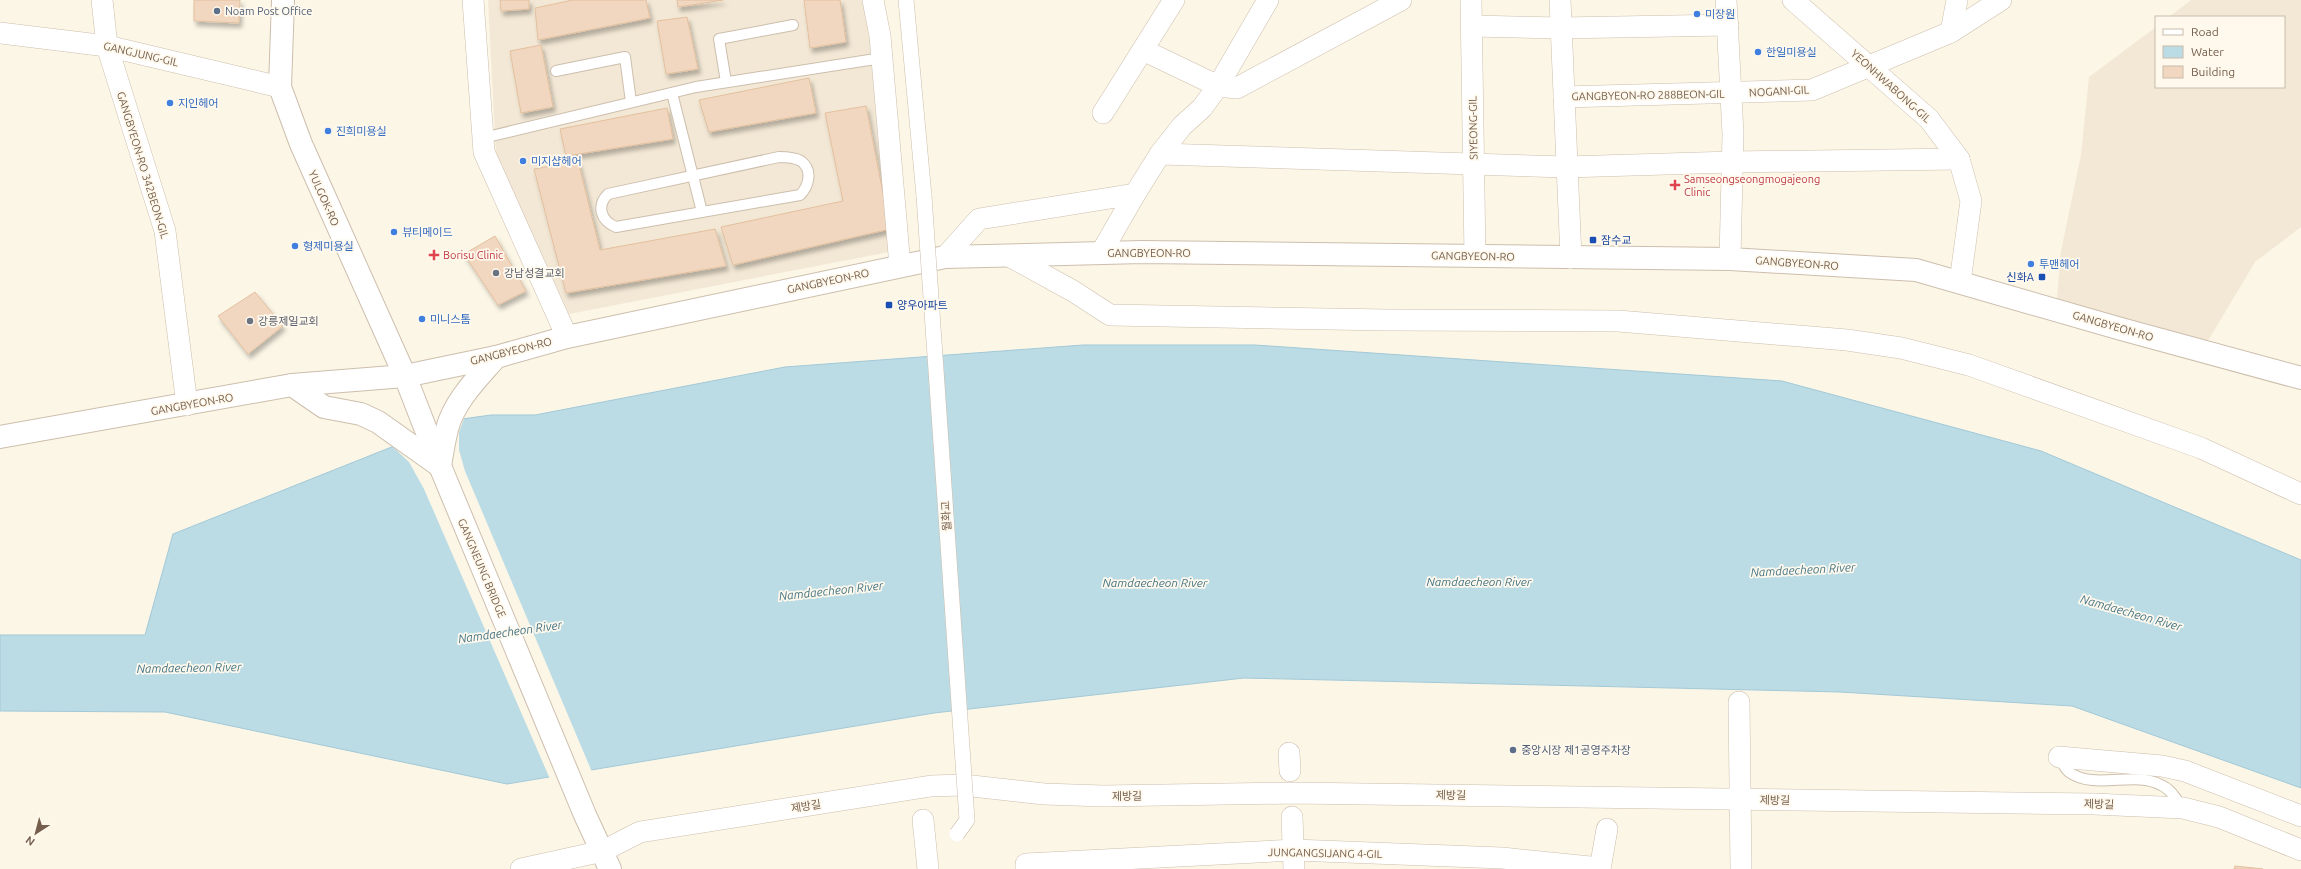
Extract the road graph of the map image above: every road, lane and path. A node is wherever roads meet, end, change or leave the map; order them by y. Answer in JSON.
{"nodes":[{"id":1,"x":102,"y":0,"type":"edge"},
{"id":2,"x":283,"y":0,"type":"edge"},
{"id":3,"x":473,"y":0,"type":"edge"},
{"id":4,"x":873,"y":0,"type":"edge"},
{"id":5,"x":906,"y":0,"type":"edge"},
{"id":6,"x":1174,"y":0,"type":"edge"},
{"id":7,"x":1268,"y":0,"type":"edge"},
{"id":8,"x":1401,"y":0,"type":"edge"},
{"id":9,"x":1471,"y":0,"type":"edge"},
{"id":10,"x":1560,"y":0,"type":"edge"},
{"id":11,"x":1726,"y":0,"type":"edge"},
{"id":12,"x":1793,"y":0,"type":"edge"},
{"id":13,"x":1957,"y":0,"type":"edge"},
{"id":14,"x":2001,"y":0,"type":"edge"},
{"id":15,"x":794,"y":25,"type":"dead end"},
{"id":16,"x":1728,"y":25,"type":"junction"},
{"id":17,"x":1472,"y":26,"type":"junction"},
{"id":18,"x":1561,"y":28,"type":"junction"},
{"id":19,"x":1951,"y":32,"type":"junction"},
{"id":20,"x":0,"y":33,"type":"edge"},
{"id":21,"x":107,"y":46,"type":"junction"},
{"id":22,"x":1143,"y":50,"type":"junction"},
{"id":23,"x":882,"y":58,"type":"junction"},
{"id":24,"x":1870,"y":67,"type":"junction"},
{"id":25,"x":556,"y":71,"type":"dead end"},
{"id":26,"x":726,"y":82,"type":"junction"},
{"id":27,"x":1218,"y":86,"type":"junction"},
{"id":28,"x":280,"y":87,"type":"junction"},
{"id":29,"x":672,"y":93,"type":"junction"},
{"id":30,"x":1731,"y":94,"type":"junction"},
{"id":31,"x":1564,"y":97,"type":"junction"},
{"id":32,"x":631,"y":102,"type":"junction"},
{"id":33,"x":1102,"y":114,"type":"dead end"},
{"id":34,"x":482,"y":138,"type":"junction"},
{"id":35,"x":1160,"y":154,"type":"junction"},
{"id":36,"x":1959,"y":159,"type":"junction"},
{"id":37,"x":1732,"y":162,"type":"junction"},
{"id":38,"x":1474,"y":164,"type":"junction"},
{"id":39,"x":1566,"y":167,"type":"junction"},
{"id":40,"x":693,"y":176,"type":"junction"},
{"id":41,"x":1135,"y":194,"type":"junction"},
{"id":42,"x":702,"y":212,"type":"junction"},
{"id":43,"x":1101,"y":254,"type":"junction"},
{"id":44,"x":1009,"y":256,"type":"junction"},
{"id":45,"x":1475,"y":256,"type":"junction"},
{"id":46,"x":945,"y":257,"type":"junction"},
{"id":47,"x":1571,"y":258,"type":"junction"},
{"id":48,"x":1730,"y":258,"type":"junction"},
{"id":49,"x":900,"y":266,"type":"junction"},
{"id":50,"x":1960,"y":282,"type":"junction"},
{"id":51,"x":567,"y":337,"type":"junction"},
{"id":52,"x":496,"y":357,"type":"junction"},
{"id":53,"x":2301,"y":378,"type":"edge"},
{"id":54,"x":407,"y":381,"type":"junction"},
{"id":55,"x":292,"y":385,"type":"junction"},
{"id":56,"x":187,"y":405,"type":"junction"},
{"id":57,"x":0,"y":437,"type":"edge"},
{"id":58,"x":440,"y":466,"type":"junction"},
{"id":59,"x":2301,"y":494,"type":"edge"},
{"id":60,"x":1739,"y":702,"type":"dead end"},
{"id":61,"x":2059,"y":757,"type":"joint"},
{"id":62,"x":1741,"y":799,"type":"junction"},
{"id":63,"x":2183,"y":808,"type":"junction"},
{"id":64,"x":2301,"y":816,"type":"edge"},
{"id":65,"x":1292,"y":817,"type":"dead end"},
{"id":66,"x":923,"y":820,"type":"dead end"},
{"id":67,"x":1607,"y":828,"type":"dead end"},
{"id":68,"x":957,"y":834,"type":"dead end"},
{"id":69,"x":2301,"y":850,"type":"edge"},
{"id":70,"x":1294,"y":859,"type":"edge"},
{"id":71,"x":606,"y":860,"type":"edge"},
{"id":72,"x":1189,"y":862,"type":"edge"},
{"id":73,"x":1502,"y":864,"type":"edge"},
{"id":74,"x":1026,"y":867,"type":"edge"},
{"id":75,"x":521,"y":869,"type":"edge"},
{"id":76,"x":928,"y":869,"type":"edge"},
{"id":77,"x":1600,"y":869,"type":"edge"},
{"id":78,"x":1741,"y":869,"type":"edge"}],
"edges":[{"from":1,"to":21,"type":"street","name":"GANGBYEON-RO 342BEON-GIL"},
{"from":2,"to":28,"type":"street","name":"YULGOK-RO"},
{"from":3,"to":34,"type":"street"},
{"from":4,"to":23,"type":"street"},
{"from":5,"to":68,"type":"street","name":"월화교","bridge":true},
{"from":6,"to":22,"type":"street"},
{"from":7,"to":27,"type":"street"},
{"from":8,"to":27,"type":"street"},
{"from":9,"to":17,"type":"street","name":"SIYEONG-GIL"},
{"from":10,"to":18,"type":"street","name":"GANGBYEON-RO 288BEON-GIL"},
{"from":11,"to":16,"type":"street"},
{"from":12,"to":24,"type":"street","name":"YEONHWABONG-GIL"},
{"from":13,"to":19,"type":"street"},
{"from":14,"to":19,"type":"street","name":"NOGANI-GIL"},
{"from":15,"to":26,"type":"lane"},
{"from":16,"to":18,"type":"street"},
{"from":16,"to":30,"type":"street"},
{"from":17,"to":18,"type":"street"},
{"from":17,"to":38,"type":"street","name":"SIYEONG-GIL"},
{"from":18,"to":31,"type":"street","name":"GANGBYEON-RO 288BEON-GIL"},
{"from":19,"to":24,"type":"street","name":"NOGANI-GIL"},
{"from":20,"to":21,"type":"street","name":"GANGJUNG-GIL"},
{"from":21,"to":28,"type":"street","name":"GANGJUNG-GIL"},
{"from":21,"to":56,"type":"street","name":"GANGBYEON-RO 342BEON-GIL"},
{"from":22,"to":27,"type":"street"},
{"from":22,"to":33,"type":"street"},
{"from":23,"to":26,"type":"lane"},
{"from":23,"to":49,"type":"street"},
{"from":24,"to":30,"type":"street","name":"NOGANI-GIL"},
{"from":24,"to":36,"type":"street","name":"YEONHWABONG-GIL"},
{"from":25,"to":32,"type":"lane"},
{"from":26,"to":29,"type":"lane"},
{"from":27,"to":35,"type":"street"},
{"from":28,"to":54,"type":"street","name":"YULGOK-RO"},
{"from":29,"to":32,"type":"lane"},
{"from":29,"to":40,"type":"lane"},
{"from":30,"to":31,"type":"street","name":"GANGBYEON-RO 288BEON-GIL"},
{"from":30,"to":37,"type":"street"},
{"from":31,"to":39,"type":"street","name":"GANGBYEON-RO 288BEON-GIL"},
{"from":32,"to":34,"type":"lane"},
{"from":34,"to":51,"type":"street"},
{"from":35,"to":38,"type":"street"},
{"from":35,"to":41,"type":"street"},
{"from":36,"to":37,"type":"street"},
{"from":36,"to":50,"type":"street","name":"YEONHWABONG-GIL"},
{"from":37,"to":39,"type":"street"},
{"from":37,"to":48,"type":"street"},
{"from":38,"to":39,"type":"street"},
{"from":38,"to":45,"type":"street","name":"SIYEONG-GIL"},
{"from":39,"to":47,"type":"street","name":"GANGBYEON-RO 288BEON-GIL"},
{"from":40,"to":42,"type":"lane"},
{"from":40,"to":42,"type":"lane"},
{"from":40,"to":42,"type":"lane"},
{"from":41,"to":43,"type":"street"},
{"from":41,"to":46,"type":"street"},
{"from":43,"to":44,"type":"street","name":"GANGBYEON-RO"},
{"from":43,"to":45,"type":"street","name":"GANGBYEON-RO"},
{"from":44,"to":46,"type":"street","name":"GANGBYEON-RO"},
{"from":44,"to":59,"type":"street"},
{"from":45,"to":47,"type":"street","name":"GANGBYEON-RO"},
{"from":46,"to":49,"type":"street","name":"GANGBYEON-RO"},
{"from":47,"to":48,"type":"street","name":"GANGBYEON-RO"},
{"from":48,"to":50,"type":"street","name":"GANGBYEON-RO"},
{"from":49,"to":51,"type":"street","name":"GANGBYEON-RO"},
{"from":50,"to":53,"type":"street","name":"GANGBYEON-RO"},
{"from":51,"to":52,"type":"street","name":"GANGBYEON-RO"},
{"from":52,"to":54,"type":"street","name":"GANGBYEON-RO"},
{"from":52,"to":58,"type":"street"},
{"from":54,"to":55,"type":"street","name":"GANGBYEON-RO"},
{"from":54,"to":58,"type":"street","name":"GANGNEUNG BRIDGE"},
{"from":55,"to":56,"type":"street","name":"GANGBYEON-RO"},
{"from":55,"to":58,"type":"street"},
{"from":56,"to":57,"type":"street","name":"GANGBYEON-RO"},
{"from":58,"to":71,"type":"street","name":"GANGNEUNG BRIDGE"},
{"from":60,"to":62,"type":"street"},
{"from":61,"to":63,"type":"lane"},
{"from":61,"to":64,"type":"street"},
{"from":62,"to":63,"type":"street","name":"제방길"},
{"from":62,"to":71,"type":"street","name":"제방길"},
{"from":62,"to":78,"type":"street"},
{"from":63,"to":69,"type":"street","name":"제방길"},
{"from":65,"to":70,"type":"street"},
{"from":66,"to":76,"type":"street"},
{"from":67,"to":77,"type":"street"},
{"from":70,"to":72,"type":"street","name":"JUNGANGSIJANG 4-GIL"},
{"from":70,"to":73,"type":"street","name":"JUNGANGSIJANG 4-GIL"},
{"from":71,"to":75,"type":"street","name":"제방길"},
{"from":72,"to":74,"type":"street","name":"JUNGANGSIJANG 4-GIL"},
{"from":73,"to":77,"type":"street","name":"JUNGANGSIJANG 4-GIL"}]}
